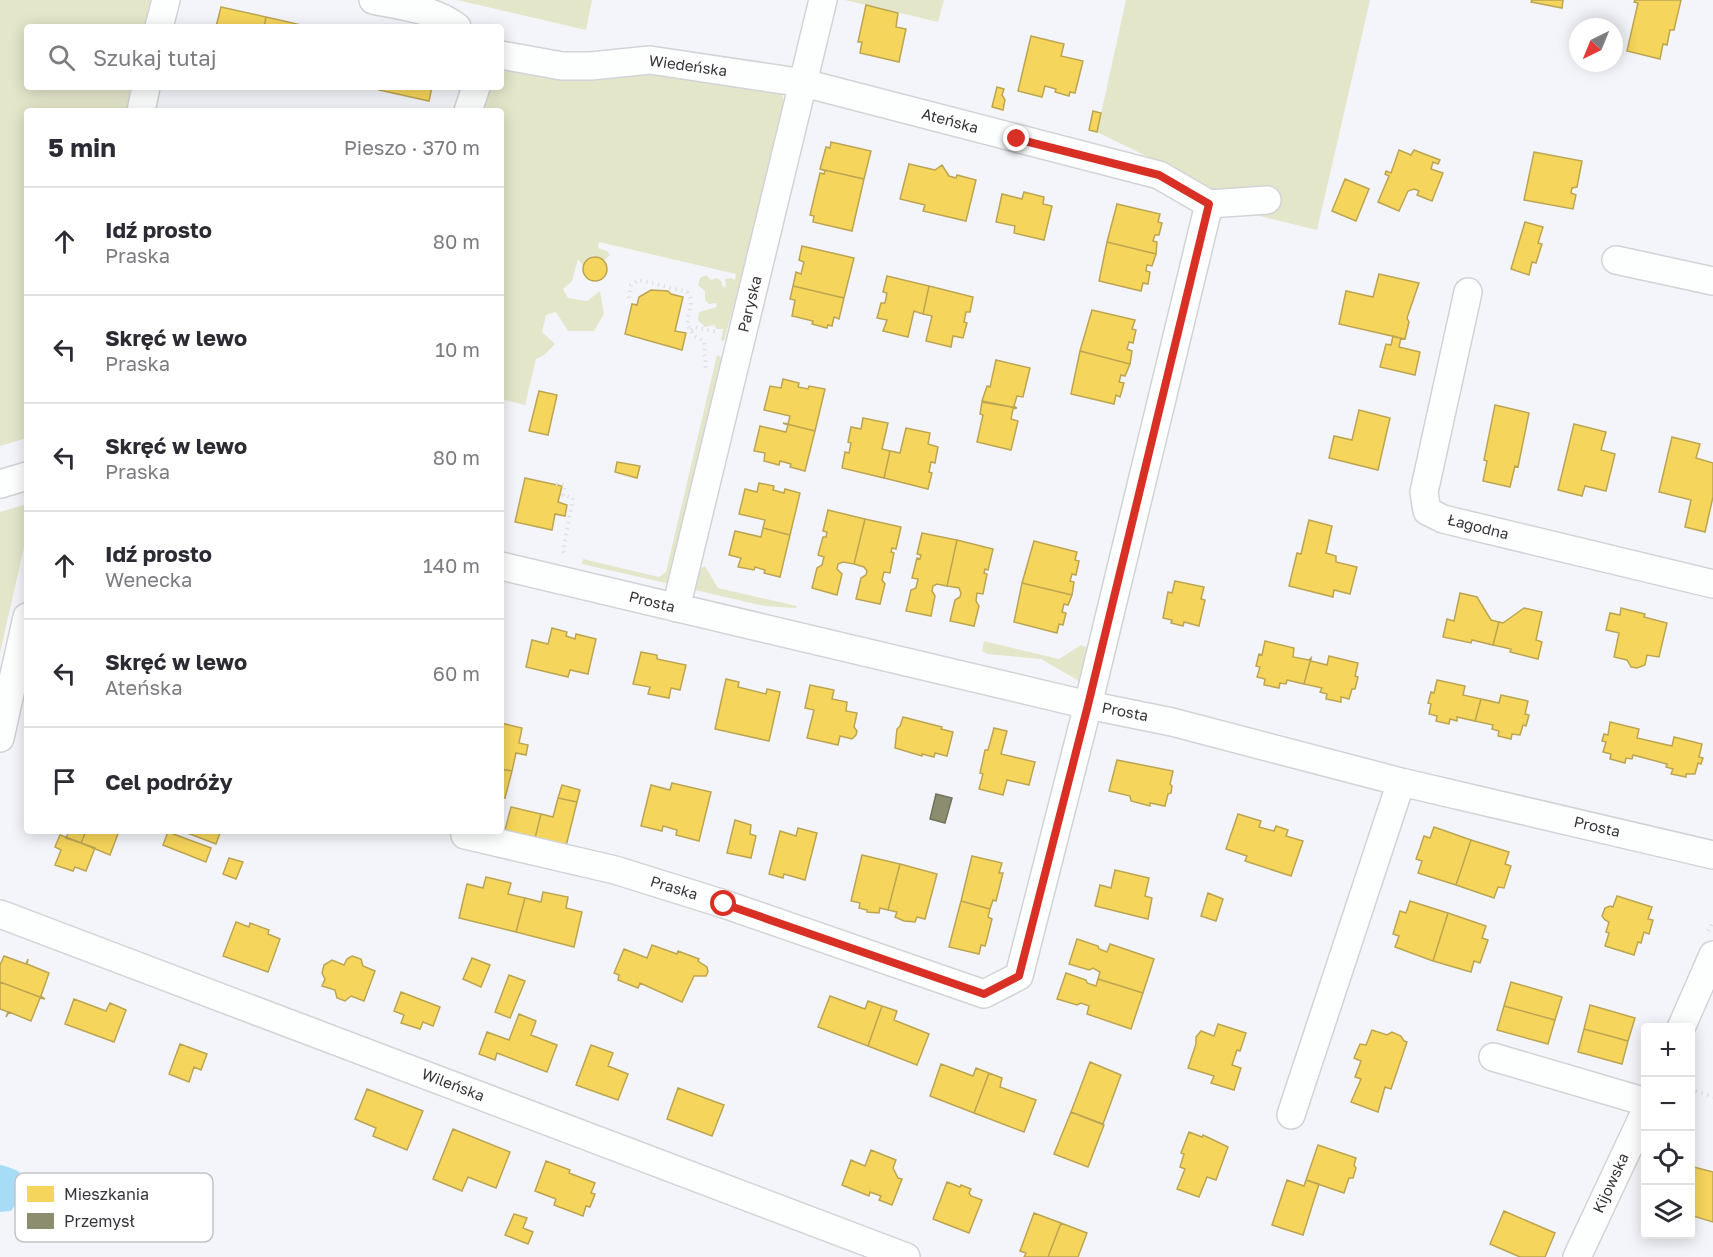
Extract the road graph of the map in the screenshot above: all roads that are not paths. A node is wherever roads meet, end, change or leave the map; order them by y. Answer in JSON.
{"nodes":[{"id":1,"x":166,"y":0,"type":"edge"},
{"id":2,"x":373,"y":0,"type":"edge"},
{"id":3,"x":823,"y":0,"type":"edge"},
{"id":4,"x":160,"y":24,"type":"edge"},
{"id":5,"x":453,"y":24,"type":"edge"},
{"id":6,"x":504,"y":56,"type":"edge"},
{"id":7,"x":804,"y":83,"type":"junction"},
{"id":8,"x":145,"y":90,"type":"edge"},
{"id":9,"x":475,"y":90,"type":"edge"},
{"id":10,"x":142,"y":108,"type":"edge"},
{"id":11,"x":469,"y":108,"type":"edge"},
{"id":12,"x":1267,"y":200,"type":"dead end"},
{"id":13,"x":1209,"y":204,"type":"junction"},
{"id":14,"x":1616,"y":260,"type":"dead end"},
{"id":15,"x":1713,"y":281,"type":"edge"},
{"id":16,"x":1468,"y":292,"type":"dead end"},
{"id":17,"x":24,"y":477,"type":"edge"},
{"id":18,"x":0,"y":484,"type":"edge"},
{"id":19,"x":504,"y":567,"type":"edge"},
{"id":20,"x":1713,"y":584,"type":"edge"},
{"id":21,"x":676,"y":608,"type":"junction"},
{"id":22,"x":24,"y":630,"type":"edge"},
{"id":23,"x":1088,"y":705,"type":"junction"},
{"id":24,"x":0,"y":738,"type":"edge"},
{"id":25,"x":1401,"y":782,"type":"junction"},
{"id":26,"x":465,"y":835,"type":"dead end"},
{"id":27,"x":1713,"y":855,"type":"edge"},
{"id":28,"x":0,"y":914,"type":"edge"},
{"id":29,"x":1713,"y":955,"type":"edge"},
{"id":30,"x":1684,"y":1023,"type":"edge"},
{"id":31,"x":1493,"y":1057,"type":"dead end"},
{"id":32,"x":1641,"y":1101,"type":"edge"},
{"id":33,"x":1291,"y":1114,"type":"dead end"},
{"id":34,"x":1641,"y":1121,"type":"edge"},
{"id":35,"x":906,"y":1257,"type":"edge"},
{"id":36,"x":1577,"y":1257,"type":"edge"}],
"edges":[{"from":1,"to":4,"type":"street"},
{"from":2,"to":5,"type":"street"},
{"from":3,"to":7,"type":"street","name":"Paryska"},
{"from":6,"to":7,"type":"street","name":"Wiedeńska"},
{"from":7,"to":13,"type":"street","name":"Ateńska"},
{"from":7,"to":21,"type":"street","name":"Paryska"},
{"from":8,"to":10,"type":"street"},
{"from":9,"to":11,"type":"street"},
{"from":12,"to":13,"type":"street"},
{"from":13,"to":23,"type":"street","name":"Praska"},
{"from":14,"to":15,"type":"street"},
{"from":16,"to":20,"type":"street","name":"Łagodna"},
{"from":17,"to":18,"type":"street"},
{"from":19,"to":21,"type":"street","name":"Prosta"},
{"from":21,"to":23,"type":"street","name":"Prosta"},
{"from":22,"to":24,"type":"street"},
{"from":23,"to":25,"type":"street","name":"Prosta"},
{"from":23,"to":26,"type":"street","name":"Praska"},
{"from":25,"to":27,"type":"street","name":"Prosta"},
{"from":25,"to":33,"type":"street"},
{"from":28,"to":35,"type":"street","name":"Wileńska"},
{"from":29,"to":30,"type":"street"},
{"from":31,"to":32,"type":"street"},
{"from":34,"to":36,"type":"street","name":"Kijowska"}]}
